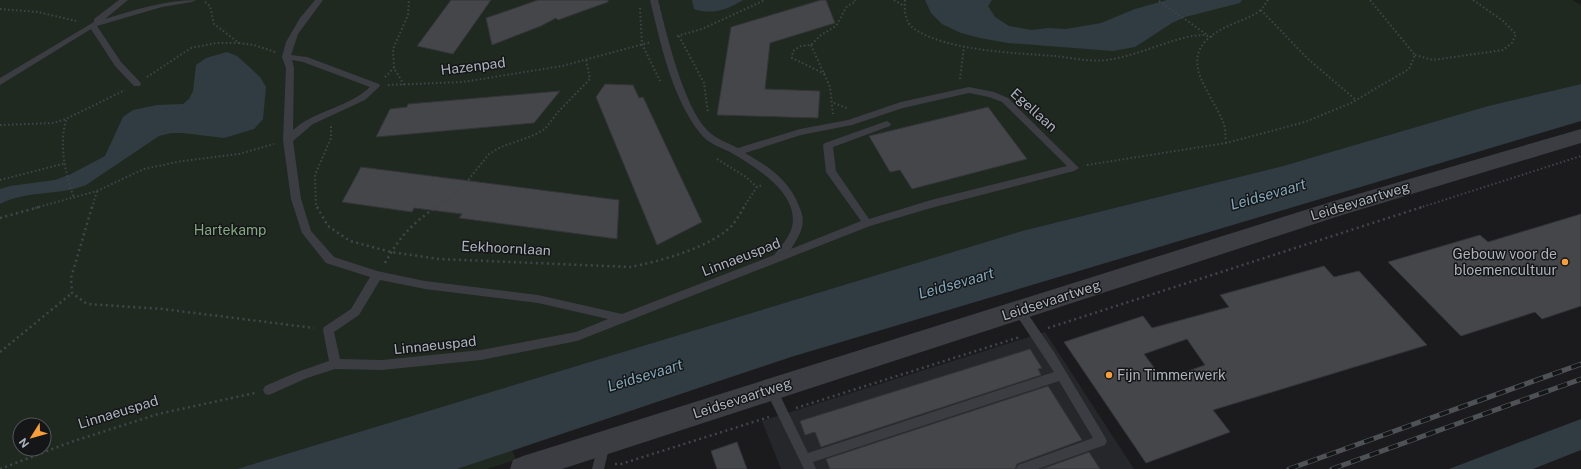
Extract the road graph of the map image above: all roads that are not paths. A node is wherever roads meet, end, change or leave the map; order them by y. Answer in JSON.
{"nodes":[{"id":1,"x":124,"y":0,"type":"edge"},
{"id":2,"x":192,"y":0,"type":"edge"},
{"id":3,"x":319,"y":0,"type":"edge"},
{"id":4,"x":654,"y":0,"type":"edge"},
{"id":5,"x":92,"y":25,"type":"junction"},
{"id":6,"x":286,"y":57,"type":"junction"},
{"id":7,"x":0,"y":82,"type":"edge"},
{"id":8,"x":137,"y":84,"type":"dead end"},
{"id":9,"x":887,"y":124,"type":"dead end"},
{"id":10,"x":1581,"y":136,"type":"edge"},
{"id":11,"x":288,"y":140,"type":"junction"},
{"id":12,"x":737,"y":152,"type":"junction"},
{"id":13,"x":867,"y":223,"type":"junction"},
{"id":14,"x":777,"y":259,"type":"junction"},
{"id":15,"x":377,"y":275,"type":"junction"},
{"id":16,"x":1019,"y":310,"type":"junction"},
{"id":17,"x":622,"y":318,"type":"junction"},
{"id":18,"x":335,"y":364,"type":"junction"},
{"id":19,"x":1060,"y":375,"type":"junction"},
{"id":20,"x":771,"y":389,"type":"junction"},
{"id":21,"x":269,"y":390,"type":"road end"},
{"id":22,"x":601,"y":458,"type":"edge"},
{"id":23,"x":808,"y":464,"type":"edge"},
{"id":24,"x":523,"y":469,"type":"edge"},
{"id":25,"x":1022,"y":469,"type":"edge"}],
"edges":[{"from":1,"to":5,"type":"lane"},
{"from":2,"to":5,"type":"lane"},
{"from":3,"to":6,"type":"lane"},
{"from":4,"to":12,"type":"lane"},
{"from":5,"to":7,"type":"lane"},
{"from":5,"to":8,"type":"lane"},
{"from":6,"to":11,"type":"lane"},
{"from":6,"to":11,"type":"lane"},
{"from":9,"to":13,"type":"lane"},
{"from":10,"to":16,"type":"street","name":"Leidsevaartweg"},
{"from":11,"to":15,"type":"lane"},
{"from":12,"to":13,"type":"lane","name":"Egellaan"},
{"from":12,"to":14,"type":"lane"},
{"from":13,"to":14,"type":"lane","name":"Linnaeuspad"},
{"from":14,"to":17,"type":"lane","name":"Linnaeuspad"},
{"from":15,"to":17,"type":"lane"},
{"from":15,"to":18,"type":"lane"},
{"from":16,"to":19,"type":"lane"},
{"from":16,"to":20,"type":"street","name":"Leidsevaartweg"},
{"from":17,"to":18,"type":"lane","name":"Linnaeuspad"},
{"from":18,"to":21,"type":"lane","name":"Linnaeuspad"},
{"from":19,"to":23,"type":"lane"},
{"from":19,"to":25,"type":"lane"},
{"from":20,"to":22,"type":"street","name":"Leidsevaartweg"},
{"from":20,"to":23,"type":"lane"},
{"from":22,"to":24,"type":"street","name":"Leidsevaartweg"}]}
